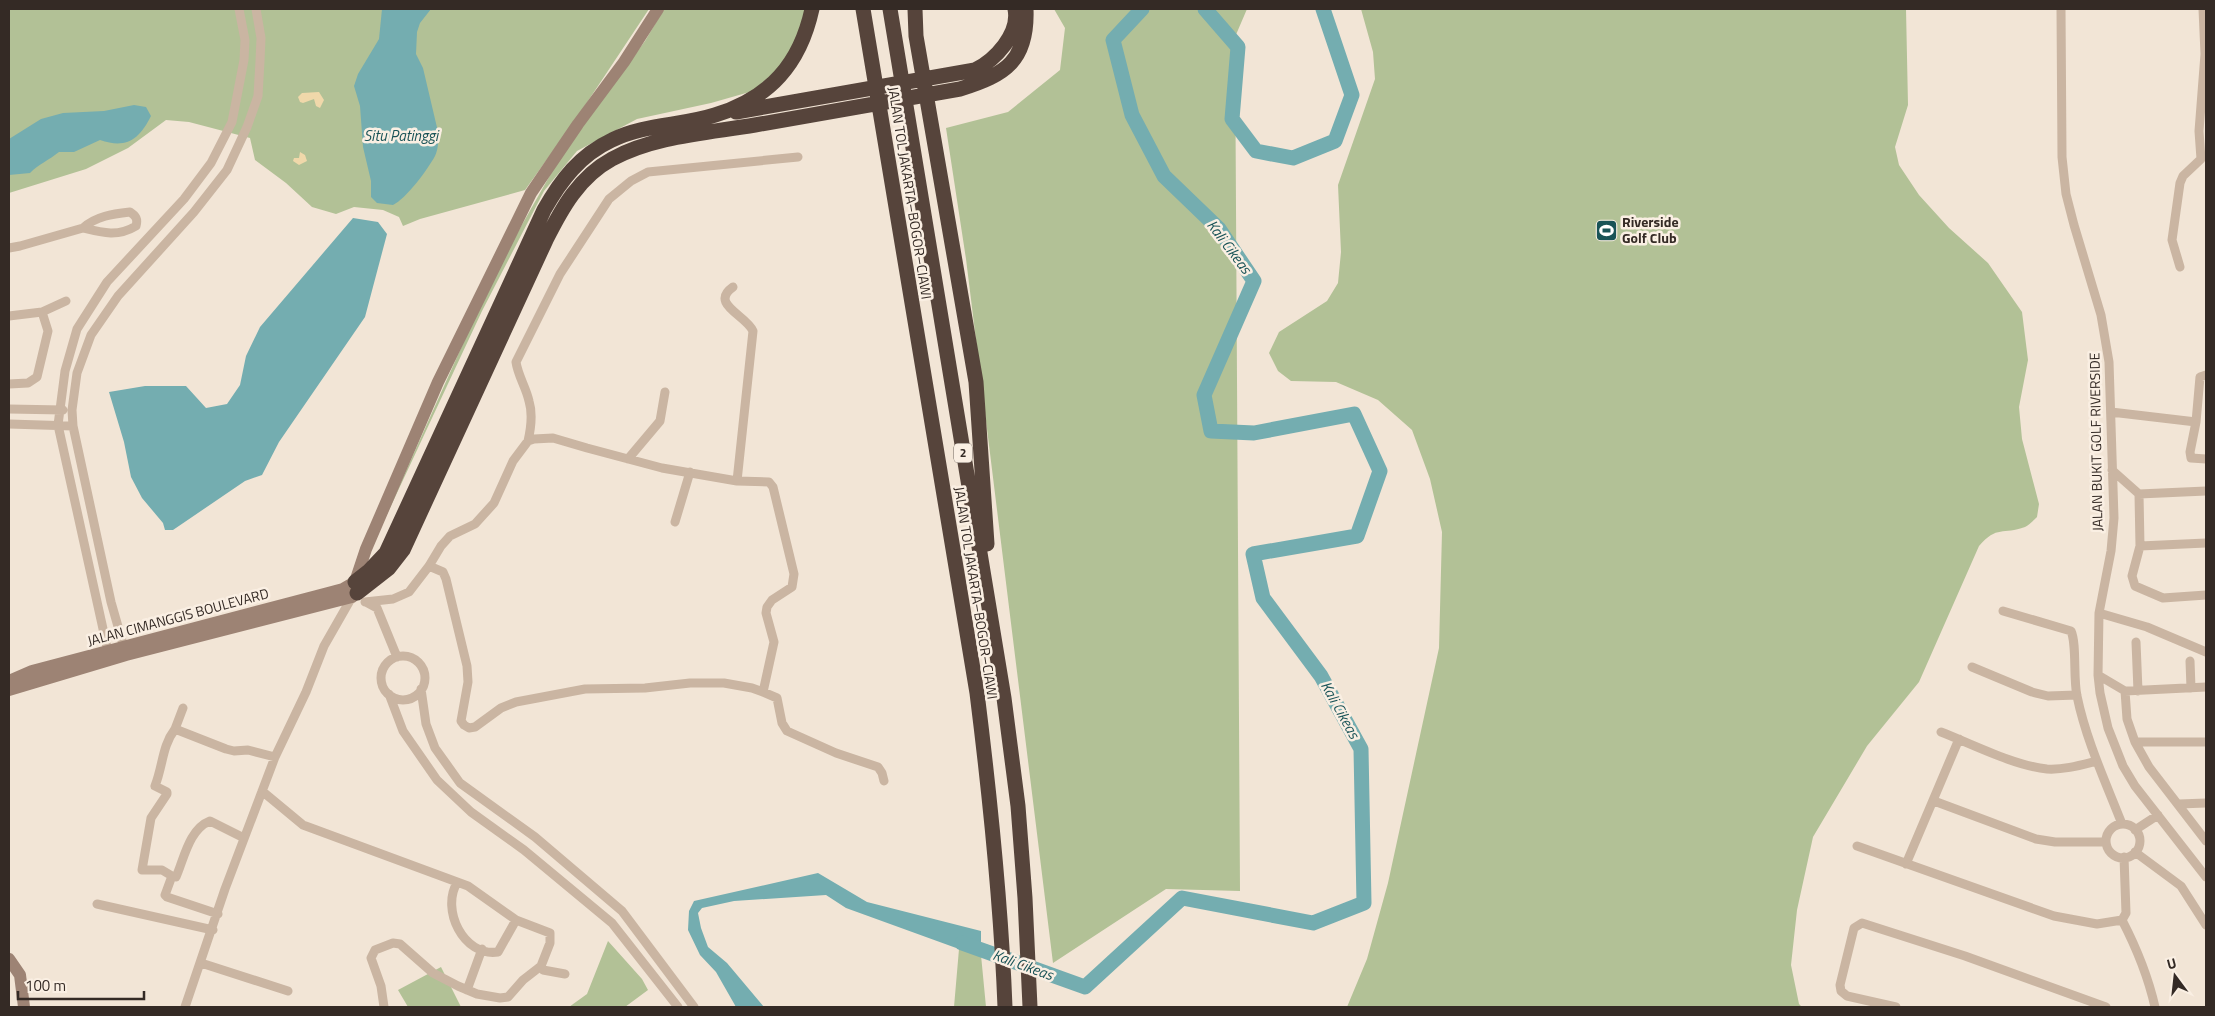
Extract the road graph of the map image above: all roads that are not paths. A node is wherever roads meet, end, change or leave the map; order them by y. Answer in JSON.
{"nodes":[{"id":1,"x":239,"y":9,"type":"edge"},
{"id":2,"x":256,"y":9,"type":"edge"},
{"id":3,"x":658,"y":9,"type":"edge"},
{"id":4,"x":812,"y":9,"type":"edge"},
{"id":5,"x":863,"y":9,"type":"edge"},
{"id":6,"x":890,"y":9,"type":"edge"},
{"id":7,"x":915,"y":9,"type":"edge"},
{"id":8,"x":1015,"y":9,"type":"edge"},
{"id":9,"x":1026,"y":9,"type":"edge"},
{"id":10,"x":2061,"y":9,"type":"edge"},
{"id":11,"x":2203,"y":9,"type":"edge"},
{"id":12,"x":260,"y":38,"type":"junction"},
{"id":13,"x":245,"y":40,"type":"junction"},
{"id":14,"x":2205,"y":54,"type":"edge"},
{"id":15,"x":244,"y":60,"type":"junction"},
{"id":16,"x":260,"y":61,"type":"junction"},
{"id":17,"x":959,"y":82,"type":"junction"},
{"id":18,"x":715,"y":115,"type":"junction"},
{"id":19,"x":2203,"y":117,"type":"edge"},
{"id":20,"x":798,"y":157,"type":"dead end"},
{"id":21,"x":83,"y":228,"type":"junction"},
{"id":22,"x":9,"y":248,"type":"edge"},
{"id":23,"x":2180,"y":267,"type":"dead end"},
{"id":24,"x":733,"y":287,"type":"dead end"},
{"id":25,"x":66,"y":301,"type":"dead end"},
{"id":26,"x":42,"y":312,"type":"junction"},
{"id":27,"x":9,"y":316,"type":"edge"},
{"id":28,"x":2206,"y":375,"type":"edge"},
{"id":29,"x":9,"y":384,"type":"edge"},
{"id":30,"x":665,"y":392,"type":"dead end"},
{"id":31,"x":11,"y":409,"type":"edge"},
{"id":32,"x":58,"y":409,"type":"junction"},
{"id":33,"x":72,"y":410,"type":"junction"},
{"id":34,"x":2111,"y":412,"type":"junction"},
{"id":35,"x":2196,"y":422,"type":"junction"},
{"id":36,"x":11,"y":424,"type":"edge"},
{"id":37,"x":58,"y":425,"type":"junction"},
{"id":38,"x":73,"y":426,"type":"junction"},
{"id":39,"x":528,"y":441,"type":"junction"},
{"id":40,"x":628,"y":459,"type":"junction"},
{"id":41,"x":2206,"y":459,"type":"edge"},
{"id":42,"x":2112,"y":470,"type":"junction"},
{"id":43,"x":690,"y":472,"type":"junction"},
{"id":44,"x":737,"y":481,"type":"junction"},
{"id":45,"x":2206,"y":491,"type":"edge"},
{"id":46,"x":2139,"y":494,"type":"junction"},
{"id":47,"x":675,"y":522,"type":"dead end"},
{"id":48,"x":2206,"y":543,"type":"edge"},
{"id":49,"x":2140,"y":546,"type":"junction"},
{"id":50,"x":429,"y":566,"type":"junction"},
{"id":51,"x":357,"y":593,"type":"junction"},
{"id":52,"x":2206,"y":595,"type":"edge"},
{"id":53,"x":2003,"y":611,"type":"dead end"},
{"id":54,"x":2098,"y":613,"type":"junction"},
{"id":55,"x":992,"y":630,"type":"junction"},
{"id":56,"x":2136,"y":642,"type":"dead end"},
{"id":57,"x":125,"y":651,"type":"junction"},
{"id":58,"x":2206,"y":652,"type":"edge"},
{"id":59,"x":109,"y":655,"type":"junction"},
{"id":60,"x":397,"y":657,"type":"junction"},
{"id":61,"x":2190,"y":661,"type":"dead end"},
{"id":62,"x":1972,"y":666,"type":"dead end"},
{"id":63,"x":2098,"y":675,"type":"junction"},
{"id":64,"x":9,"y":681,"type":"edge"},
{"id":65,"x":2206,"y":687,"type":"edge"},
{"id":66,"x":2192,"y":688,"type":"junction"},
{"id":67,"x":421,"y":689,"type":"junction"},
{"id":68,"x":9,"y":690,"type":"edge"},
{"id":69,"x":2138,"y":690,"type":"junction"},
{"id":70,"x":2125,"y":691,"type":"junction"},
{"id":71,"x":763,"y":692,"type":"junction"},
{"id":72,"x":389,"y":694,"type":"junction"},
{"id":73,"x":2077,"y":695,"type":"junction"},
{"id":74,"x":183,"y":708,"type":"dead end"},
{"id":75,"x":175,"y":729,"type":"junction"},
{"id":76,"x":1941,"y":732,"type":"dead end"},
{"id":77,"x":1959,"y":739,"type":"junction"},
{"id":78,"x":2135,"y":742,"type":"junction"},
{"id":79,"x":2206,"y":742,"type":"edge"},
{"id":80,"x":275,"y":757,"type":"junction"},
{"id":81,"x":2097,"y":760,"type":"junction"},
{"id":82,"x":884,"y":781,"type":"dead end"},
{"id":83,"x":262,"y":791,"type":"junction"},
{"id":84,"x":1934,"y":801,"type":"junction"},
{"id":85,"x":2206,"y":803,"type":"edge"},
{"id":86,"x":2179,"y":804,"type":"junction"},
{"id":87,"x":2158,"y":814,"type":"junction"},
{"id":88,"x":2122,"y":824,"type":"junction"},
{"id":89,"x":2135,"y":830,"type":"junction"},
{"id":90,"x":244,"y":838,"type":"junction"},
{"id":91,"x":2206,"y":841,"type":"edge"},
{"id":92,"x":2106,"y":842,"type":"junction"},
{"id":93,"x":1857,"y":846,"type":"dead end"},
{"id":94,"x":2135,"y":852,"type":"junction"},
{"id":95,"x":2124,"y":858,"type":"junction"},
{"id":96,"x":1906,"y":864,"type":"junction"},
{"id":97,"x":172,"y":876,"type":"junction"},
{"id":98,"x":2206,"y":877,"type":"edge"},
{"id":99,"x":457,"y":882,"type":"junction"},
{"id":100,"x":97,"y":904,"type":"dead end"},
{"id":101,"x":622,"y":911,"type":"junction"},
{"id":102,"x":218,"y":914,"type":"junction"},
{"id":103,"x":516,"y":920,"type":"junction"},
{"id":104,"x":2122,"y":920,"type":"junction"},
{"id":105,"x":612,"y":923,"type":"junction"},
{"id":106,"x":2206,"y":925,"type":"edge"},
{"id":107,"x":213,"y":930,"type":"junction"},
{"id":108,"x":482,"y":949,"type":"junction"},
{"id":109,"x":9,"y":959,"type":"edge"},
{"id":110,"x":201,"y":963,"type":"junction"},
{"id":111,"x":541,"y":966,"type":"junction"},
{"id":112,"x":565,"y":974,"type":"dead end"},
{"id":113,"x":467,"y":990,"type":"junction"},
{"id":114,"x":288,"y":991,"type":"dead end"},
{"id":115,"x":1005,"y":1003,"type":"edge"},
{"id":116,"x":1030,"y":1004,"type":"edge"},
{"id":117,"x":24,"y":1007,"type":"edge"},
{"id":118,"x":185,"y":1007,"type":"edge"},
{"id":119,"x":384,"y":1007,"type":"edge"},
{"id":120,"x":678,"y":1007,"type":"edge"},
{"id":121,"x":694,"y":1007,"type":"edge"},
{"id":122,"x":1896,"y":1007,"type":"edge"},
{"id":123,"x":2106,"y":1007,"type":"edge"},
{"id":124,"x":2155,"y":1007,"type":"edge"}],
"edges":[{"from":1,"to":13,"type":"street"},
{"from":2,"to":12,"type":"street"},
{"from":3,"to":51,"type":"main road"},
{"from":4,"to":18,"type":"highway"},
{"from":5,"to":115,"type":"highway","name":"JALAN TOL JAKARTA–BOGOR–CIAWI","number":"2"},
{"from":6,"to":55,"type":"highway","name":"JALAN TOL JAKARTA–BOGOR–CIAWI","number":"2"},
{"from":7,"to":55,"type":"highway"},
{"from":8,"to":17,"type":"highway"},
{"from":9,"to":17,"type":"highway"},
{"from":10,"to":34,"type":"street","name":"JALAN BUKIT GOLF RIVERSIDE"},
{"from":11,"to":14,"type":"street"},
{"from":12,"to":13,"type":"street"},
{"from":12,"to":16,"type":"street"},
{"from":13,"to":15,"type":"street"},
{"from":14,"to":19,"type":"street"},
{"from":15,"to":16,"type":"street"},
{"from":15,"to":32,"type":"street"},
{"from":16,"to":33,"type":"street"},
{"from":17,"to":18,"type":"highway"},
{"from":17,"to":51,"type":"highway"},
{"from":18,"to":51,"type":"highway"},
{"from":19,"to":23,"type":"street"},
{"from":20,"to":39,"type":"street"},
{"from":21,"to":21,"type":"street"},
{"from":21,"to":22,"type":"street"},
{"from":24,"to":44,"type":"street"},
{"from":25,"to":26,"type":"street"},
{"from":26,"to":27,"type":"street"},
{"from":26,"to":29,"type":"street"},
{"from":28,"to":35,"type":"street"},
{"from":30,"to":40,"type":"street"},
{"from":31,"to":32,"type":"street"},
{"from":31,"to":36,"type":"street"},
{"from":32,"to":33,"type":"street"},
{"from":32,"to":37,"type":"street"},
{"from":33,"to":38,"type":"street"},
{"from":34,"to":35,"type":"street"},
{"from":34,"to":42,"type":"street","name":"JALAN BUKIT GOLF RIVERSIDE"},
{"from":35,"to":41,"type":"street"},
{"from":36,"to":37,"type":"street"},
{"from":37,"to":38,"type":"street"},
{"from":37,"to":59,"type":"street"},
{"from":38,"to":57,"type":"street"},
{"from":39,"to":40,"type":"street"},
{"from":39,"to":50,"type":"street"},
{"from":40,"to":43,"type":"street"},
{"from":42,"to":46,"type":"street"},
{"from":42,"to":54,"type":"street","name":"JALAN BUKIT GOLF RIVERSIDE"},
{"from":43,"to":44,"type":"street"},
{"from":43,"to":47,"type":"street"},
{"from":44,"to":71,"type":"street"},
{"from":45,"to":46,"type":"street"},
{"from":46,"to":49,"type":"street"},
{"from":48,"to":49,"type":"street"},
{"from":49,"to":52,"type":"street"},
{"from":50,"to":51,"type":"street"},
{"from":50,"to":71,"type":"street"},
{"from":51,"to":57,"type":"main road","name":"JALAN CIMANGGIS BOULEVARD"},
{"from":51,"to":60,"type":"street"},
{"from":51,"to":80,"type":"street"},
{"from":53,"to":73,"type":"street"},
{"from":54,"to":58,"type":"street"},
{"from":54,"to":63,"type":"street","name":"JALAN BUKIT GOLF RIVERSIDE"},
{"from":55,"to":116,"type":"highway","name":"JALAN TOL JAKARTA–BOGOR–CIAWI","number":"2"},
{"from":56,"to":69,"type":"street"},
{"from":57,"to":59,"type":"main road","name":"JALAN CIMANGGIS BOULEVARD"},
{"from":59,"to":64,"type":"main road","name":"JALAN CIMANGGIS BOULEVARD"},
{"from":59,"to":68,"type":"main road","name":"JALAN CIMANGGIS BOULEVARD"},
{"from":60,"to":67,"type":"street"},
{"from":60,"to":72,"type":"street"},
{"from":61,"to":66,"type":"street"},
{"from":62,"to":73,"type":"street"},
{"from":63,"to":70,"type":"street"},
{"from":63,"to":87,"type":"street","name":"JALAN BUKIT GOLF RIVERSIDE"},
{"from":65,"to":66,"type":"street"},
{"from":66,"to":69,"type":"street"},
{"from":67,"to":72,"type":"street"},
{"from":67,"to":101,"type":"street"},
{"from":69,"to":70,"type":"street"},
{"from":70,"to":78,"type":"street"},
{"from":71,"to":82,"type":"street"},
{"from":72,"to":105,"type":"street"},
{"from":73,"to":81,"type":"street"},
{"from":74,"to":75,"type":"street"},
{"from":75,"to":80,"type":"street"},
{"from":75,"to":97,"type":"street"},
{"from":76,"to":77,"type":"street"},
{"from":77,"to":81,"type":"street"},
{"from":77,"to":84,"type":"street"},
{"from":78,"to":79,"type":"street"},
{"from":78,"to":86,"type":"street"},
{"from":80,"to":83,"type":"street"},
{"from":81,"to":88,"type":"street"},
{"from":83,"to":90,"type":"street"},
{"from":83,"to":99,"type":"street"},
{"from":84,"to":92,"type":"street"},
{"from":84,"to":96,"type":"street"},
{"from":85,"to":86,"type":"street"},
{"from":86,"to":91,"type":"street"},
{"from":87,"to":89,"type":"street"},
{"from":87,"to":98,"type":"street","name":"JALAN BUKIT GOLF RIVERSIDE"},
{"from":88,"to":89,"type":"street"},
{"from":88,"to":92,"type":"street"},
{"from":89,"to":94,"type":"street"},
{"from":90,"to":97,"type":"street"},
{"from":90,"to":102,"type":"street"},
{"from":92,"to":95,"type":"street"},
{"from":93,"to":96,"type":"street"},
{"from":94,"to":95,"type":"street"},
{"from":94,"to":106,"type":"street"},
{"from":95,"to":104,"type":"street"},
{"from":96,"to":104,"type":"street"},
{"from":97,"to":102,"type":"street"},
{"from":99,"to":103,"type":"street"},
{"from":99,"to":108,"type":"street"},
{"from":100,"to":107,"type":"street"},
{"from":101,"to":105,"type":"street"},
{"from":101,"to":121,"type":"street"},
{"from":102,"to":107,"type":"street"},
{"from":103,"to":108,"type":"street"},
{"from":103,"to":111,"type":"street"},
{"from":104,"to":124,"type":"street"},
{"from":105,"to":120,"type":"street"},
{"from":107,"to":110,"type":"street"},
{"from":108,"to":113,"type":"street"},
{"from":109,"to":117,"type":"main road"},
{"from":110,"to":114,"type":"street"},
{"from":110,"to":118,"type":"street"},
{"from":111,"to":112,"type":"street"},
{"from":111,"to":113,"type":"street"},
{"from":113,"to":119,"type":"street"},
{"from":122,"to":123,"type":"street"}]}
